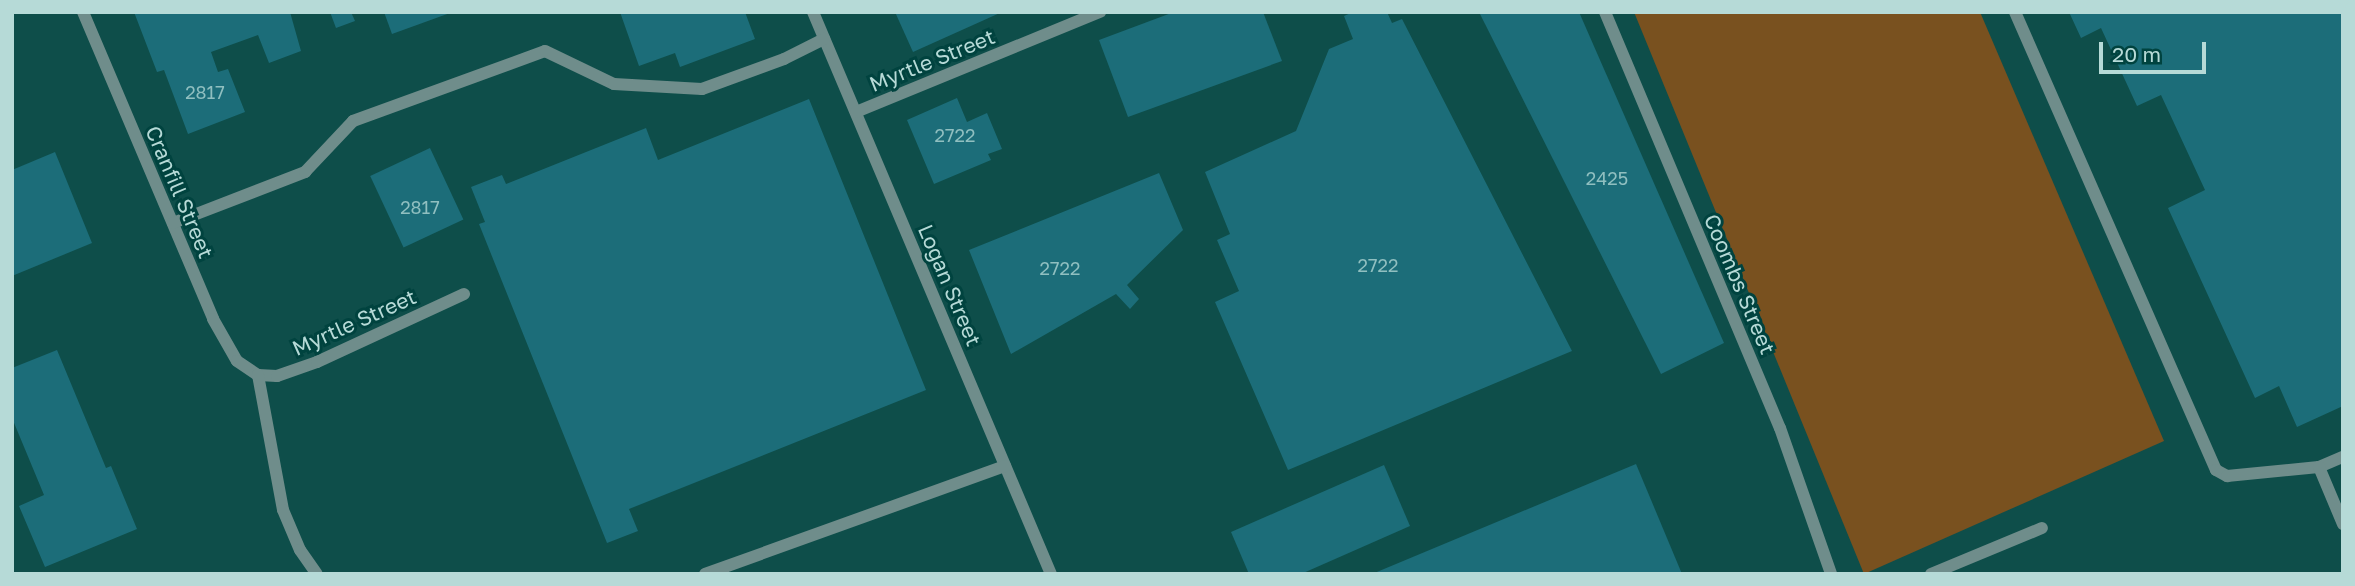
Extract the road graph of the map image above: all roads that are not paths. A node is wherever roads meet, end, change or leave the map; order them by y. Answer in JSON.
{"nodes":[{"id":1,"x":83,"y":12,"type":"edge"},
{"id":2,"x":813,"y":12,"type":"edge"},
{"id":3,"x":1100,"y":12,"type":"edge"},
{"id":4,"x":1605,"y":12,"type":"edge"},
{"id":5,"x":2015,"y":12,"type":"edge"},
{"id":6,"x":824,"y":39,"type":"junction"},
{"id":7,"x":856,"y":112,"type":"junction"},
{"id":8,"x":173,"y":223,"type":"junction"},
{"id":9,"x":464,"y":294,"type":"dead end"},
{"id":10,"x":258,"y":375,"type":"junction"},
{"id":11,"x":2343,"y":457,"type":"edge"},
{"id":12,"x":1005,"y":466,"type":"junction"},
{"id":13,"x":2319,"y":467,"type":"junction"},
{"id":14,"x":2343,"y":524,"type":"edge"},
{"id":15,"x":2042,"y":528,"type":"dead end"},
{"id":16,"x":317,"y":574,"type":"edge"},
{"id":17,"x":705,"y":574,"type":"edge"},
{"id":18,"x":1051,"y":574,"type":"edge"},
{"id":19,"x":1831,"y":574,"type":"edge"},
{"id":20,"x":1931,"y":574,"type":"edge"}],
"edges":[{"from":1,"to":8,"type":"street","name":"Cranfill Street"},
{"from":2,"to":6,"type":"street","name":"Logan Street"},
{"from":3,"to":7,"type":"street","name":"Myrtle Street"},
{"from":4,"to":19,"type":"street","name":"Coombs Street"},
{"from":5,"to":13,"type":"street"},
{"from":6,"to":7,"type":"street","name":"Logan Street"},
{"from":6,"to":8,"type":"street"},
{"from":7,"to":12,"type":"street","name":"Logan Street"},
{"from":8,"to":10,"type":"street","name":"Cranfill Street"},
{"from":9,"to":10,"type":"street","name":"Myrtle Street"},
{"from":10,"to":16,"type":"street"},
{"from":11,"to":13,"type":"street"},
{"from":12,"to":17,"type":"street"},
{"from":12,"to":18,"type":"street","name":"Logan Street"},
{"from":13,"to":14,"type":"street"},
{"from":15,"to":20,"type":"street"}]}
